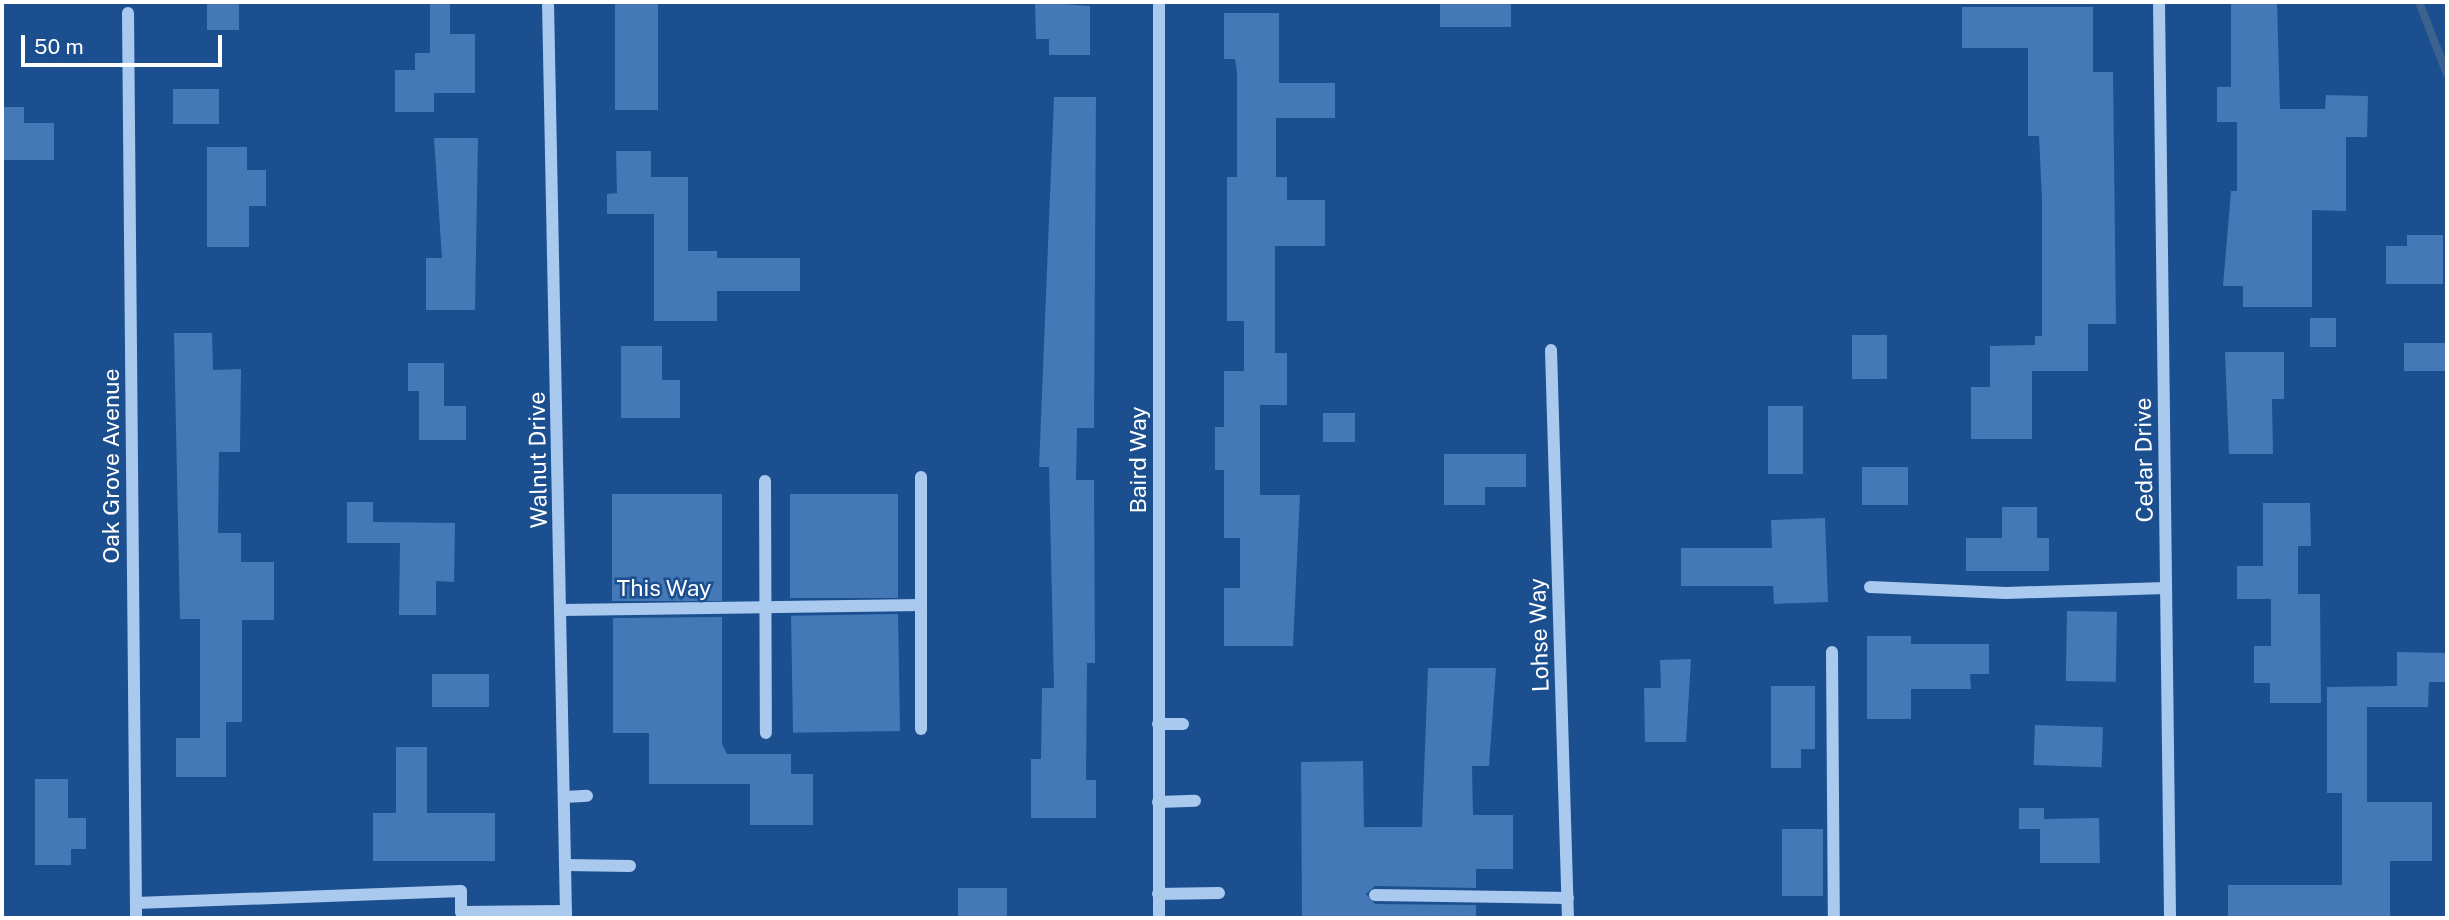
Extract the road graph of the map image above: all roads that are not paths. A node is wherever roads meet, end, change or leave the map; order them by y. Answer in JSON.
{"nodes":[{"id":1,"x":548,"y":2,"type":"edge"},
{"id":2,"x":1159,"y":2,"type":"edge"},
{"id":3,"x":2160,"y":2,"type":"edge"},
{"id":4,"x":128,"y":13,"type":"dead end"},
{"id":5,"x":1552,"y":351,"type":"dead end"},
{"id":6,"x":921,"y":477,"type":"dead end"},
{"id":7,"x":765,"y":481,"type":"dead end"},
{"id":8,"x":1870,"y":587,"type":"dead end"},
{"id":9,"x":2166,"y":588,"type":"junction"},
{"id":10,"x":921,"y":605,"type":"junction"},
{"id":11,"x":766,"y":608,"type":"junction"},
{"id":12,"x":562,"y":610,"type":"junction"},
{"id":13,"x":1832,"y":652,"type":"dead end"},
{"id":14,"x":1158,"y":724,"type":"junction"},
{"id":15,"x":1183,"y":724,"type":"dead end"},
{"id":16,"x":921,"y":729,"type":"dead end"},
{"id":17,"x":766,"y":733,"type":"dead end"},
{"id":18,"x":587,"y":796,"type":"dead end"},
{"id":19,"x":565,"y":797,"type":"junction"},
{"id":20,"x":1195,"y":801,"type":"dead end"},
{"id":21,"x":1158,"y":802,"type":"junction"},
{"id":22,"x":566,"y":865,"type":"junction"},
{"id":23,"x":630,"y":866,"type":"dead end"},
{"id":24,"x":1219,"y":893,"type":"dead end"},
{"id":25,"x":1158,"y":894,"type":"junction"},
{"id":26,"x":1375,"y":895,"type":"dead end"},
{"id":27,"x":1568,"y":898,"type":"junction"},
{"id":28,"x":136,"y":903,"type":"junction"},
{"id":29,"x":566,"y":915,"type":"edge"},
{"id":30,"x":136,"y":918,"type":"edge"},
{"id":31,"x":1159,"y":918,"type":"edge"},
{"id":32,"x":1568,"y":918,"type":"edge"},
{"id":33,"x":1834,"y":918,"type":"edge"},
{"id":34,"x":2170,"y":918,"type":"edge"}],
"edges":[{"from":1,"to":12,"type":"street","name":"Walnut Drive"},
{"from":2,"to":14,"type":"street","name":"Baird Way"},
{"from":3,"to":9,"type":"street","name":"Cedar Drive"},
{"from":4,"to":28,"type":"street","name":"Oak Grove Avenue"},
{"from":5,"to":27,"type":"street","name":"Lohse Way"},
{"from":6,"to":10,"type":"street"},
{"from":7,"to":11,"type":"street"},
{"from":8,"to":9,"type":"street"},
{"from":9,"to":34,"type":"street","name":"Cedar Drive"},
{"from":10,"to":11,"type":"street","name":"This Way"},
{"from":10,"to":16,"type":"street"},
{"from":11,"to":12,"type":"street","name":"This Way"},
{"from":11,"to":17,"type":"street"},
{"from":12,"to":19,"type":"street","name":"Walnut Drive"},
{"from":13,"to":33,"type":"street"},
{"from":14,"to":15,"type":"street"},
{"from":14,"to":21,"type":"street","name":"Baird Way"},
{"from":18,"to":19,"type":"street"},
{"from":19,"to":22,"type":"street","name":"Walnut Drive"},
{"from":20,"to":21,"type":"street"},
{"from":21,"to":25,"type":"street","name":"Baird Way"},
{"from":22,"to":23,"type":"street"},
{"from":22,"to":29,"type":"street","name":"Walnut Drive"},
{"from":24,"to":25,"type":"street"},
{"from":25,"to":31,"type":"street","name":"Baird Way"},
{"from":26,"to":27,"type":"street"},
{"from":27,"to":32,"type":"street","name":"Lohse Way"},
{"from":28,"to":29,"type":"street"},
{"from":28,"to":30,"type":"street","name":"Oak Grove Avenue"}]}
